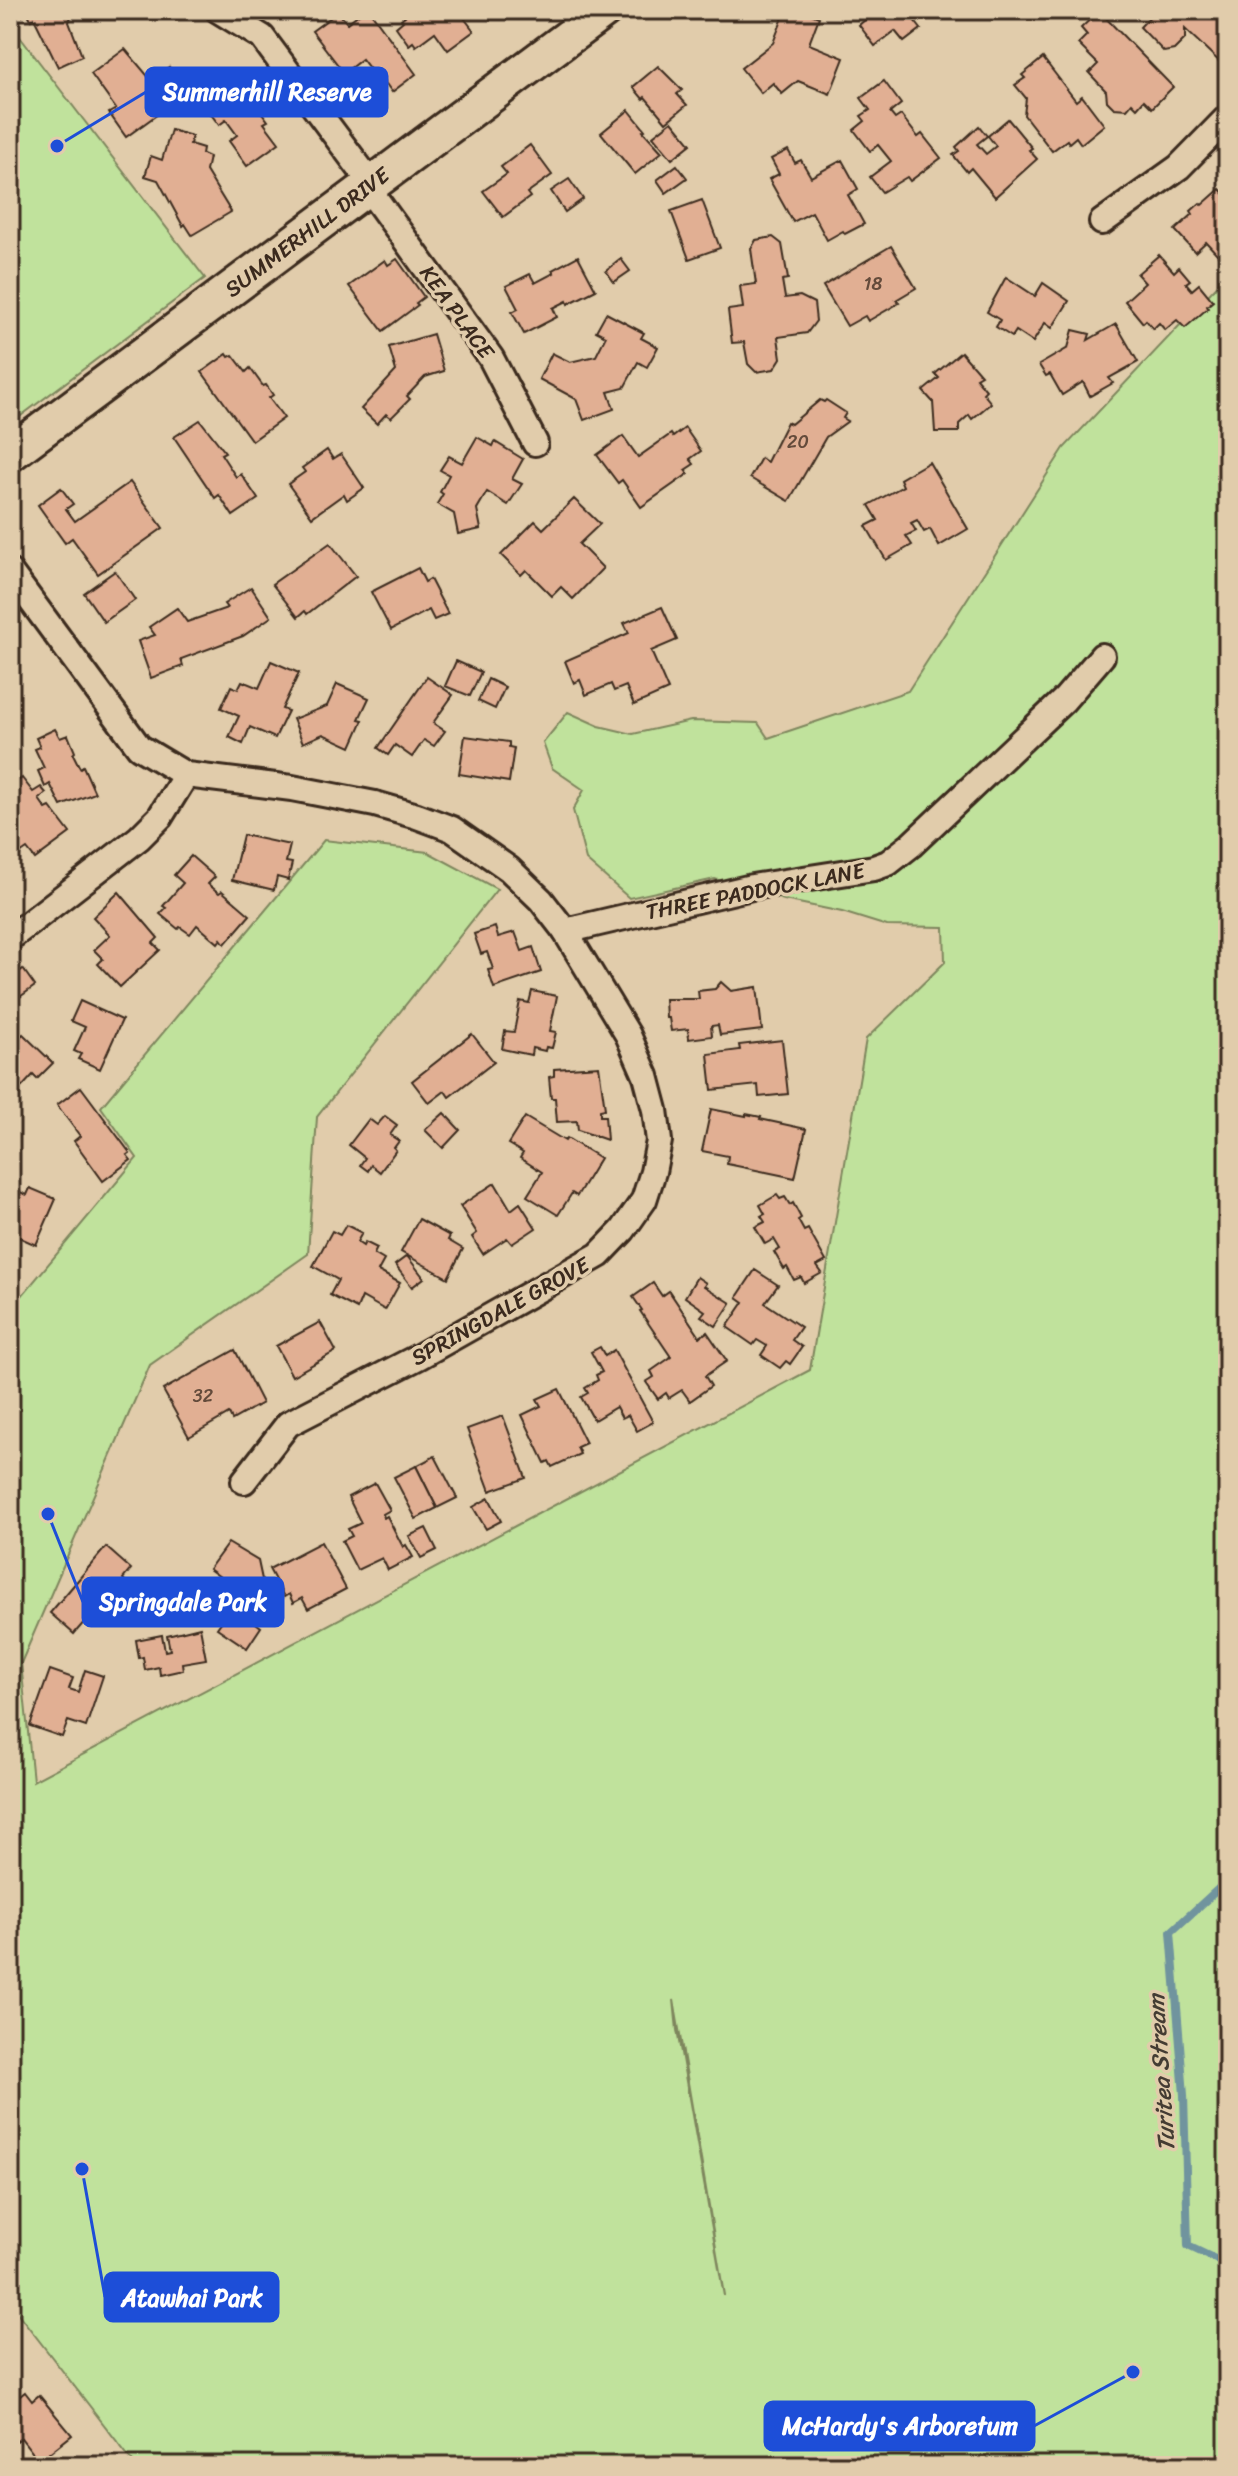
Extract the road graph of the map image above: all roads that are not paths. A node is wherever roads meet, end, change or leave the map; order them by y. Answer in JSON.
{"nodes":[{"id":1,"x":218,"y":10,"type":"edge"},
{"id":2,"x":605,"y":10,"type":"edge"},
{"id":3,"x":1228,"y":117,"type":"edge"},
{"id":4,"x":369,"y":185,"type":"junction"},
{"id":5,"x":1102,"y":222,"type":"dead end"},
{"id":6,"x":535,"y":443,"type":"dead end"},
{"id":7,"x":10,"y":454,"type":"edge"},
{"id":8,"x":10,"y":572,"type":"edge"},
{"id":9,"x":1102,"y":656,"type":"dead end"},
{"id":10,"x":186,"y":775,"type":"junction"},
{"id":11,"x":565,"y":931,"type":"junction"},
{"id":12,"x":10,"y":938,"type":"edge"},
{"id":13,"x":244,"y":1481,"type":"dead end"}],
"edges":[{"from":1,"to":4,"type":"street","name":"KEA PLACE"},
{"from":2,"to":4,"type":"main road","name":"SUMMERHILL DRIVE"},
{"from":3,"to":5,"type":"street"},
{"from":4,"to":6,"type":"street","name":"KEA PLACE"},
{"from":4,"to":7,"type":"main road","name":"SUMMERHILL DRIVE"},
{"from":8,"to":10,"type":"street","name":"SPRINGDALE GROVE"},
{"from":9,"to":11,"type":"street","name":"THREE PADDOCK LANE"},
{"from":10,"to":11,"type":"street","name":"SPRINGDALE GROVE"},
{"from":10,"to":12,"type":"street"},
{"from":11,"to":13,"type":"street","name":"SPRINGDALE GROVE"}]}
